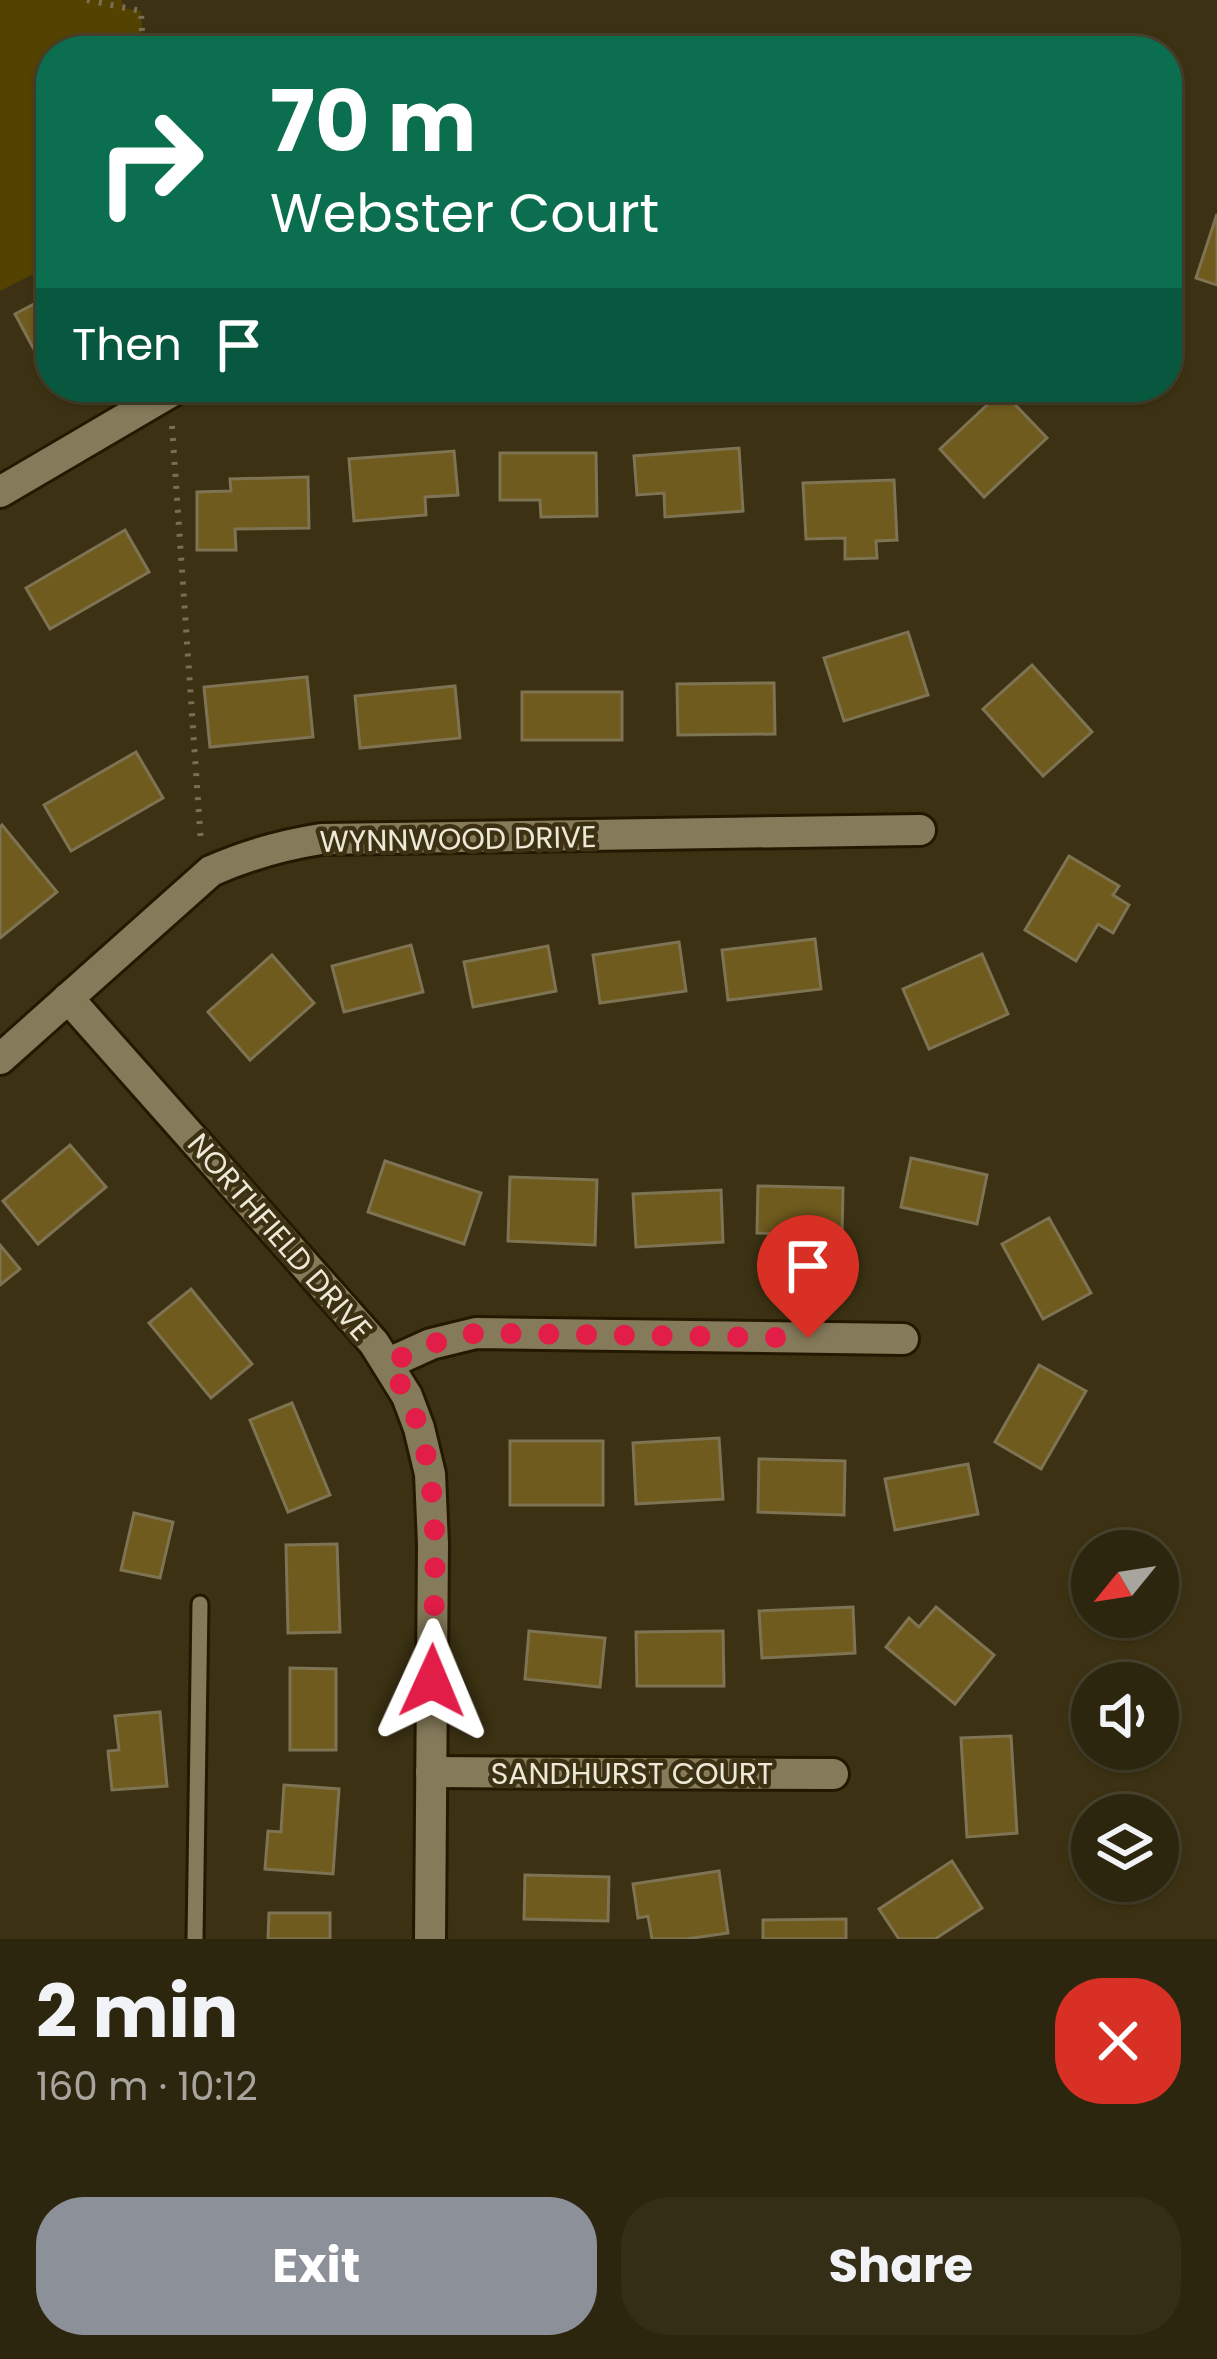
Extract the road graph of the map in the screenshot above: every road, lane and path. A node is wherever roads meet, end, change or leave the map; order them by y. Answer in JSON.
{"nodes":[{"id":1,"x":87,"y":0,"type":"edge"},
{"id":2,"x":142,"y":0,"type":"edge"},
{"id":3,"x":141,"y":11,"type":"junction"},
{"id":4,"x":142,"y":36,"type":"edge"},
{"id":5,"x":154,"y":402,"type":"edge"},
{"id":6,"x":175,"y":402,"type":"edge"},
{"id":7,"x":0,"y":492,"type":"edge"},
{"id":8,"x":920,"y":830,"type":"dead end"},
{"id":9,"x":204,"y":878,"type":"junction"},
{"id":10,"x":68,"y":998,"type":"junction"},
{"id":11,"x":0,"y":1059,"type":"edge"},
{"id":12,"x":903,"y":1340,"type":"dead end"},
{"id":13,"x":389,"y":1363,"type":"junction"},
{"id":14,"x":200,"y":1604,"type":"dead end"},
{"id":15,"x":431,"y":1772,"type":"junction"},
{"id":16,"x":833,"y":1774,"type":"dead end"},
{"id":17,"x":194,"y":1939,"type":"edge"},
{"id":18,"x":430,"y":1939,"type":"edge"}],
"edges":[{"from":1,"to":3,"type":"path"},
{"from":2,"to":3,"type":"path"},
{"from":3,"to":4,"type":"path"},
{"from":5,"to":7,"type":"street"},
{"from":6,"to":9,"type":"path"},
{"from":8,"to":9,"type":"street","name":"WYNNWOOD DRIVE"},
{"from":9,"to":10,"type":"street","name":"WYNNWOOD DRIVE"},
{"from":10,"to":11,"type":"street","name":"WYNNWOOD DRIVE"},
{"from":10,"to":13,"type":"street","name":"NORTHFIELD DRIVE"},
{"from":12,"to":13,"type":"street"},
{"from":13,"to":15,"type":"street","name":"NORTHFIELD DRIVE"},
{"from":14,"to":17,"type":"lane"},
{"from":15,"to":16,"type":"street","name":"SANDHURST COURT"},
{"from":15,"to":18,"type":"street","name":"NORTHFIELD DRIVE"}]}
